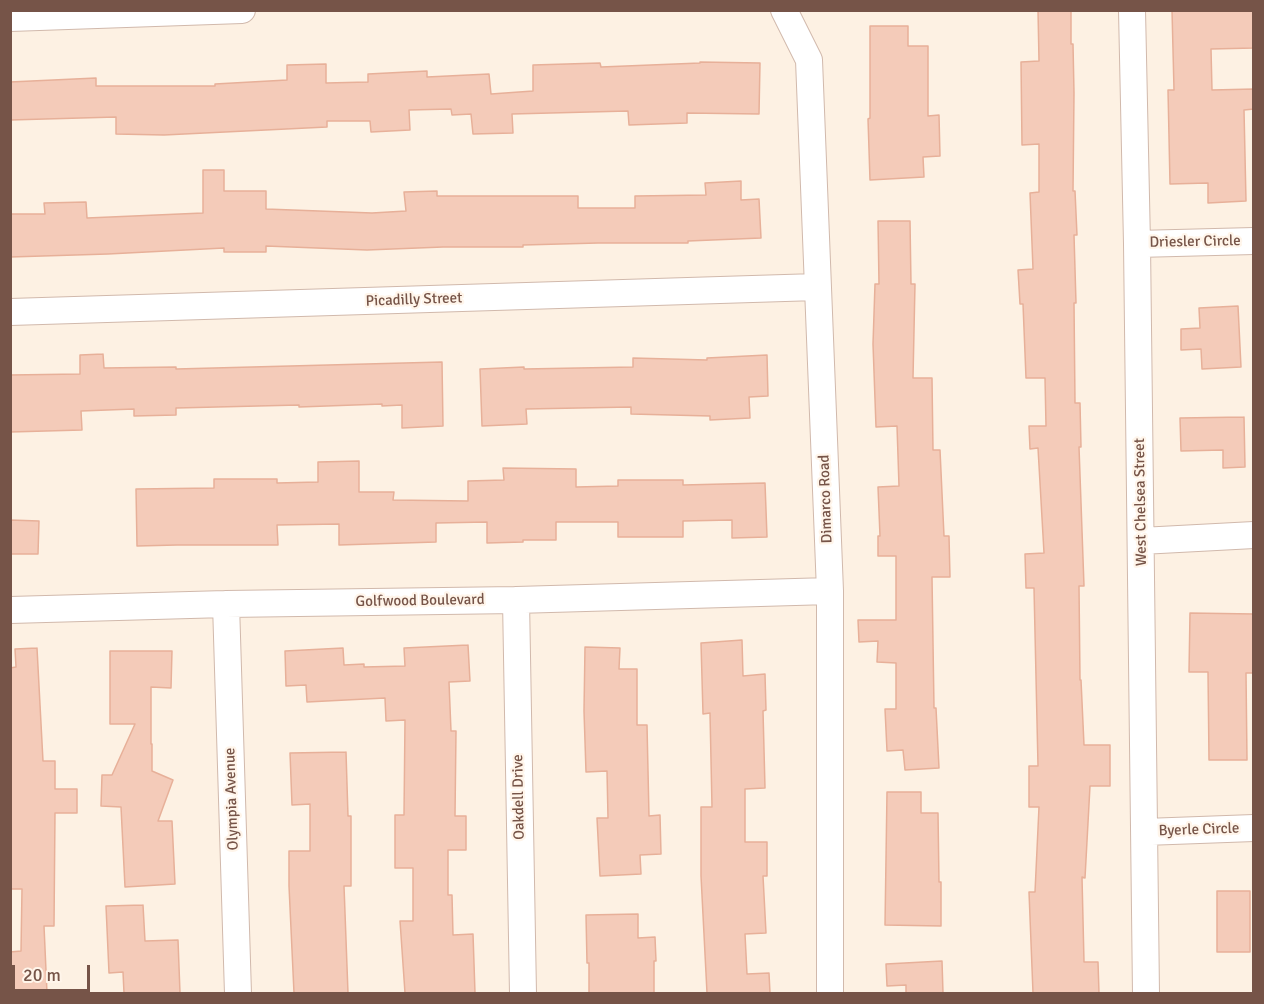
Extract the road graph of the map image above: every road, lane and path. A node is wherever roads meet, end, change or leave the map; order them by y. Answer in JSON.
{"nodes":[{"id":1,"x":242,"y":10,"type":"edge"},
{"id":2,"x":784,"y":10,"type":"edge"},
{"id":3,"x":1132,"y":10,"type":"edge"},
{"id":4,"x":10,"y":18,"type":"edge"},
{"id":5,"x":1254,"y":241,"type":"edge"},
{"id":6,"x":1137,"y":244,"type":"junction"},
{"id":7,"x":817,"y":287,"type":"junction"},
{"id":8,"x":10,"y":312,"type":"edge"},
{"id":9,"x":1254,"y":535,"type":"edge"},
{"id":10,"x":1141,"y":541,"type":"junction"},
{"id":11,"x":830,"y":591,"type":"junction"},
{"id":12,"x":516,"y":600,"type":"junction"},
{"id":13,"x":226,"y":604,"type":"junction"},
{"id":14,"x":10,"y":610,"type":"edge"},
{"id":15,"x":1254,"y":828,"type":"edge"},
{"id":16,"x":1145,"y":832,"type":"junction"},
{"id":17,"x":238,"y":993,"type":"edge"},
{"id":18,"x":523,"y":993,"type":"edge"},
{"id":19,"x":830,"y":993,"type":"edge"},
{"id":20,"x":1146,"y":993,"type":"edge"}],
"edges":[{"from":1,"to":4,"type":"street"},
{"from":2,"to":7,"type":"street","name":"Dimarco Road"},
{"from":3,"to":6,"type":"street","name":"West Chelsea Street"},
{"from":5,"to":6,"type":"street","name":"Driesler Circle"},
{"from":6,"to":10,"type":"street","name":"West Chelsea Street"},
{"from":7,"to":8,"type":"street","name":"Picadilly Street"},
{"from":7,"to":11,"type":"street","name":"Dimarco Road"},
{"from":9,"to":10,"type":"street"},
{"from":10,"to":16,"type":"street","name":"West Chelsea Street"},
{"from":11,"to":12,"type":"street","name":"Golfwood Boulevard"},
{"from":11,"to":19,"type":"street","name":"Dimarco Road"},
{"from":12,"to":13,"type":"street","name":"Golfwood Boulevard"},
{"from":12,"to":18,"type":"street","name":"Oakdell Drive"},
{"from":13,"to":14,"type":"street","name":"Golfwood Boulevard"},
{"from":13,"to":17,"type":"street","name":"Olympia Avenue"},
{"from":15,"to":16,"type":"street","name":"Byerle Circle"},
{"from":16,"to":20,"type":"street","name":"West Chelsea Street"}]}
